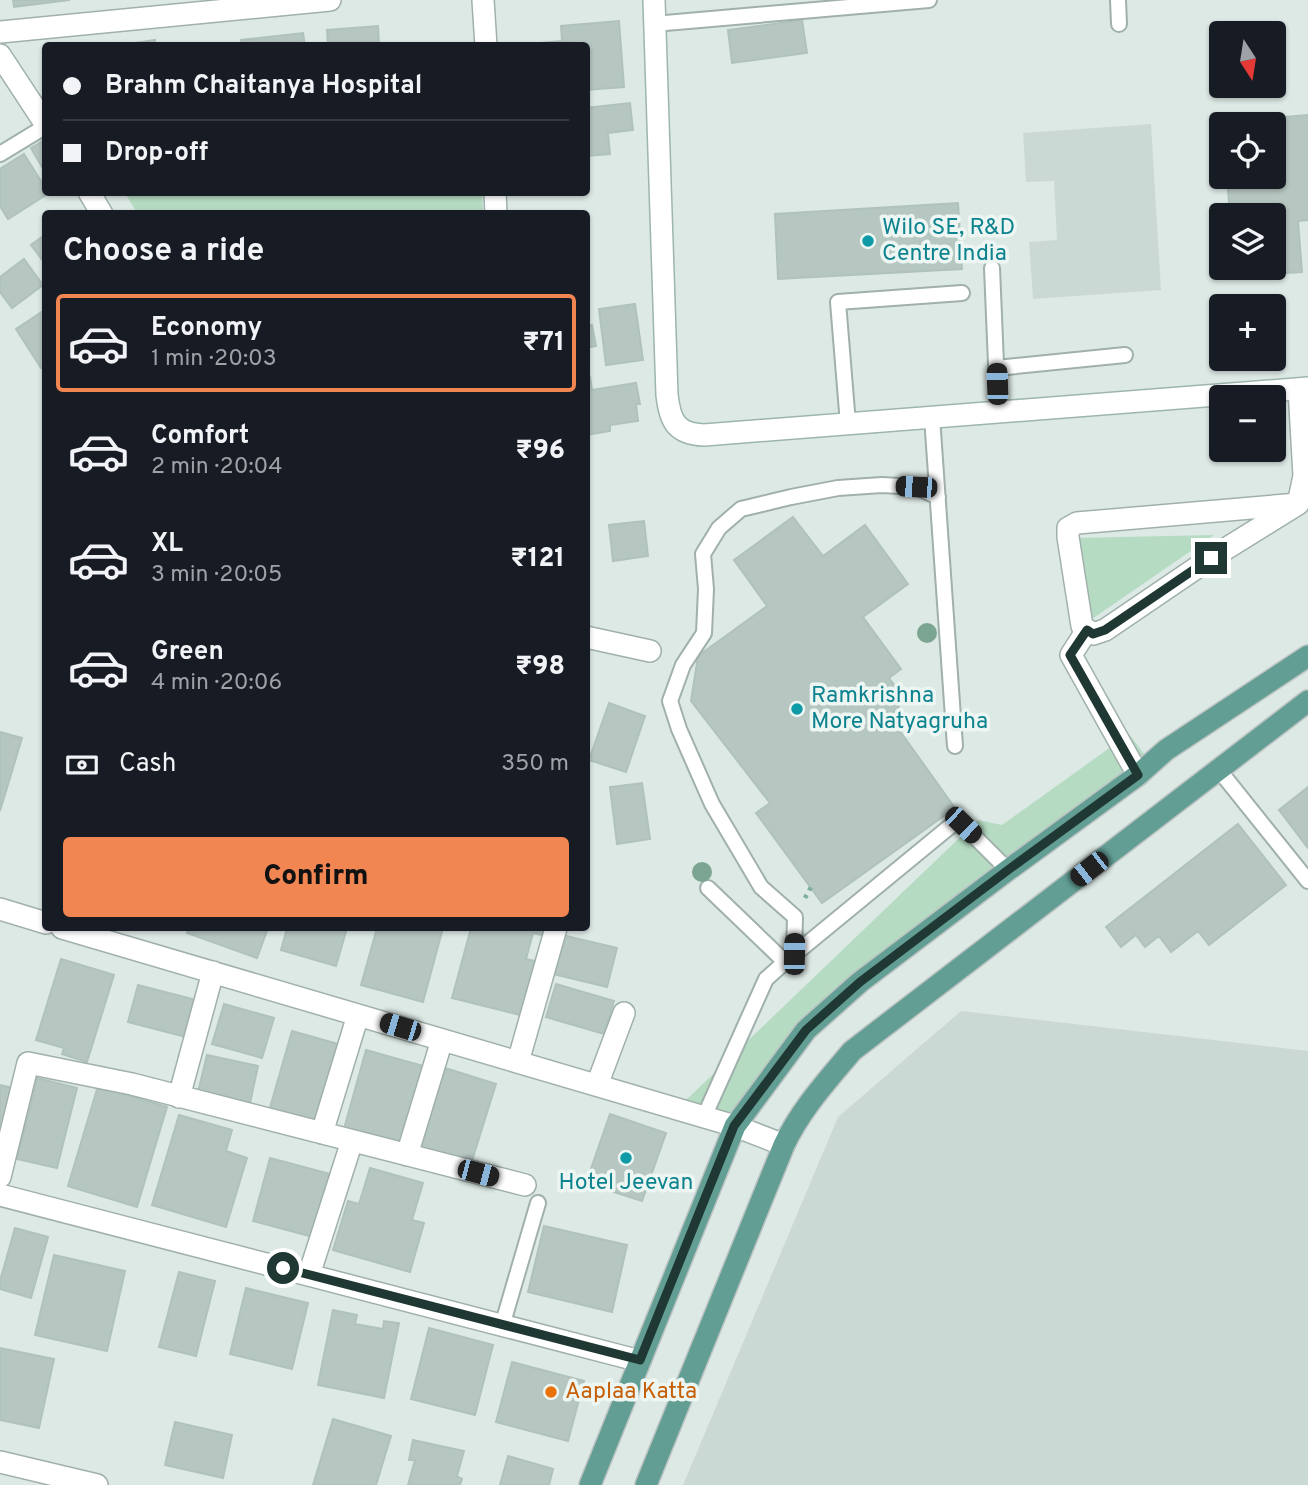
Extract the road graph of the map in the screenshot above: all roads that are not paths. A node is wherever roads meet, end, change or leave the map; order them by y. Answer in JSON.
{"nodes":[{"id":1,"x":330,"y":0,"type":"edge"},
{"id":2,"x":483,"y":0,"type":"edge"},
{"id":3,"x":653,"y":0,"type":"edge"},
{"id":4,"x":929,"y":0,"type":"edge"},
{"id":5,"x":1118,"y":0,"type":"edge"},
{"id":6,"x":654,"y":24,"type":"junction"},
{"id":7,"x":1119,"y":24,"type":"dead end"},
{"id":8,"x":0,"y":32,"type":"edge"},
{"id":9,"x":486,"y":42,"type":"edge"},
{"id":10,"x":0,"y":55,"type":"edge"},
{"id":11,"x":42,"y":119,"type":"edge"},
{"id":12,"x":42,"y":128,"type":"edge"},
{"id":13,"x":0,"y":154,"type":"edge"},
{"id":14,"x":992,"y":268,"type":"dead end"},
{"id":15,"x":962,"y":293,"type":"dead end"},
{"id":16,"x":1125,"y":355,"type":"dead end"},
{"id":17,"x":997,"y":368,"type":"junction"},
{"id":18,"x":1303,"y":389,"type":"edge"},
{"id":19,"x":998,"y":412,"type":"junction"},
{"id":20,"x":932,"y":417,"type":"junction"},
{"id":21,"x":848,"y":424,"type":"junction"},
{"id":22,"x":938,"y":497,"type":"junction"},
{"id":23,"x":1298,"y":504,"type":"junction"},
{"id":24,"x":1087,"y":630,"type":"junction"},
{"id":25,"x":590,"y":638,"type":"edge"},
{"id":26,"x":650,"y":651,"type":"dead end"},
{"id":27,"x":1308,"y":656,"type":"edge"},
{"id":28,"x":1308,"y":701,"type":"edge"},
{"id":29,"x":955,"y":746,"type":"dead end"},
{"id":30,"x":1219,"y":770,"type":"junction"},
{"id":31,"x":1138,"y":775,"type":"junction"},
{"id":32,"x":1008,"y":870,"type":"junction"},
{"id":33,"x":1308,"y":881,"type":"edge"},
{"id":34,"x":708,"y":888,"type":"dead end"},
{"id":35,"x":0,"y":909,"type":"edge"},
{"id":36,"x":42,"y":922,"type":"edge"},
{"id":37,"x":72,"y":931,"type":"edge"},
{"id":38,"x":555,"y":931,"type":"edge"},
{"id":39,"x":790,"y":958,"type":"junction"},
{"id":40,"x":213,"y":972,"type":"junction"},
{"id":41,"x":624,"y":1013,"type":"dead end"},
{"id":42,"x":358,"y":1015,"type":"junction"},
{"id":43,"x":442,"y":1040,"type":"junction"},
{"id":44,"x":518,"y":1062,"type":"junction"},
{"id":45,"x":597,"y":1086,"type":"junction"},
{"id":46,"x":179,"y":1097,"type":"junction"},
{"id":47,"x":704,"y":1117,"type":"junction"},
{"id":48,"x":734,"y":1126,"type":"junction"},
{"id":49,"x":322,"y":1133,"type":"junction"},
{"id":50,"x":352,"y":1141,"type":"junction"},
{"id":51,"x":784,"y":1145,"type":"junction"},
{"id":52,"x":407,"y":1155,"type":"junction"},
{"id":53,"x":0,"y":1177,"type":"edge"},
{"id":54,"x":525,"y":1185,"type":"dead end"},
{"id":55,"x":0,"y":1195,"type":"edge"},
{"id":56,"x":538,"y":1203,"type":"dead end"},
{"id":57,"x":309,"y":1275,"type":"junction"},
{"id":58,"x":502,"y":1326,"type":"junction"},
{"id":59,"x":640,"y":1360,"type":"junction"},
{"id":60,"x":0,"y":1462,"type":"edge"},
{"id":61,"x":97,"y":1485,"type":"edge"},
{"id":62,"x":590,"y":1485,"type":"edge"},
{"id":63,"x":646,"y":1485,"type":"edge"}],
"edges":[{"from":1,"to":8,"type":"street"},
{"from":2,"to":9,"type":"street"},
{"from":3,"to":6,"type":"street"},
{"from":4,"to":6,"type":"lane"},
{"from":5,"to":7,"type":"lane"},
{"from":6,"to":21,"type":"street"},
{"from":10,"to":11,"type":"street"},
{"from":12,"to":13,"type":"lane"},
{"from":14,"to":17,"type":"lane"},
{"from":15,"to":21,"type":"lane"},
{"from":16,"to":17,"type":"lane"},
{"from":17,"to":19,"type":"lane"},
{"from":18,"to":19,"type":"street"},
{"from":18,"to":23,"type":"street"},
{"from":19,"to":20,"type":"street"},
{"from":20,"to":21,"type":"street"},
{"from":20,"to":22,"type":"lane"},
{"from":22,"to":29,"type":"lane"},
{"from":22,"to":39,"type":"lane"},
{"from":23,"to":24,"type":"street"},
{"from":23,"to":24,"type":"street"},
{"from":24,"to":31,"type":"street"},
{"from":25,"to":26,"type":"street"},
{"from":27,"to":31,"type":"main road"},
{"from":28,"to":30,"type":"main road"},
{"from":30,"to":33,"type":"lane"},
{"from":30,"to":51,"type":"main road"},
{"from":31,"to":32,"type":"main road"},
{"from":32,"to":39,"type":"lane"},
{"from":32,"to":48,"type":"main road"},
{"from":34,"to":39,"type":"lane"},
{"from":35,"to":36,"type":"street"},
{"from":37,"to":40,"type":"street"},
{"from":38,"to":44,"type":"street"},
{"from":39,"to":47,"type":"lane"},
{"from":40,"to":42,"type":"street"},
{"from":40,"to":46,"type":"street"},
{"from":41,"to":45,"type":"street"},
{"from":42,"to":43,"type":"street"},
{"from":42,"to":49,"type":"street"},
{"from":43,"to":44,"type":"street"},
{"from":43,"to":52,"type":"street"},
{"from":44,"to":45,"type":"street"},
{"from":45,"to":47,"type":"street"},
{"from":46,"to":49,"type":"street"},
{"from":46,"to":53,"type":"street"},
{"from":47,"to":48,"type":"street"},
{"from":48,"to":51,"type":"street"},
{"from":48,"to":59,"type":"main road"},
{"from":49,"to":50,"type":"street"},
{"from":50,"to":52,"type":"street"},
{"from":50,"to":57,"type":"street"},
{"from":51,"to":63,"type":"main road"},
{"from":52,"to":54,"type":"street"},
{"from":55,"to":57,"type":"street"},
{"from":56,"to":58,"type":"lane"},
{"from":57,"to":58,"type":"street"},
{"from":58,"to":59,"type":"street"},
{"from":59,"to":62,"type":"main road"},
{"from":60,"to":61,"type":"street"}]}
